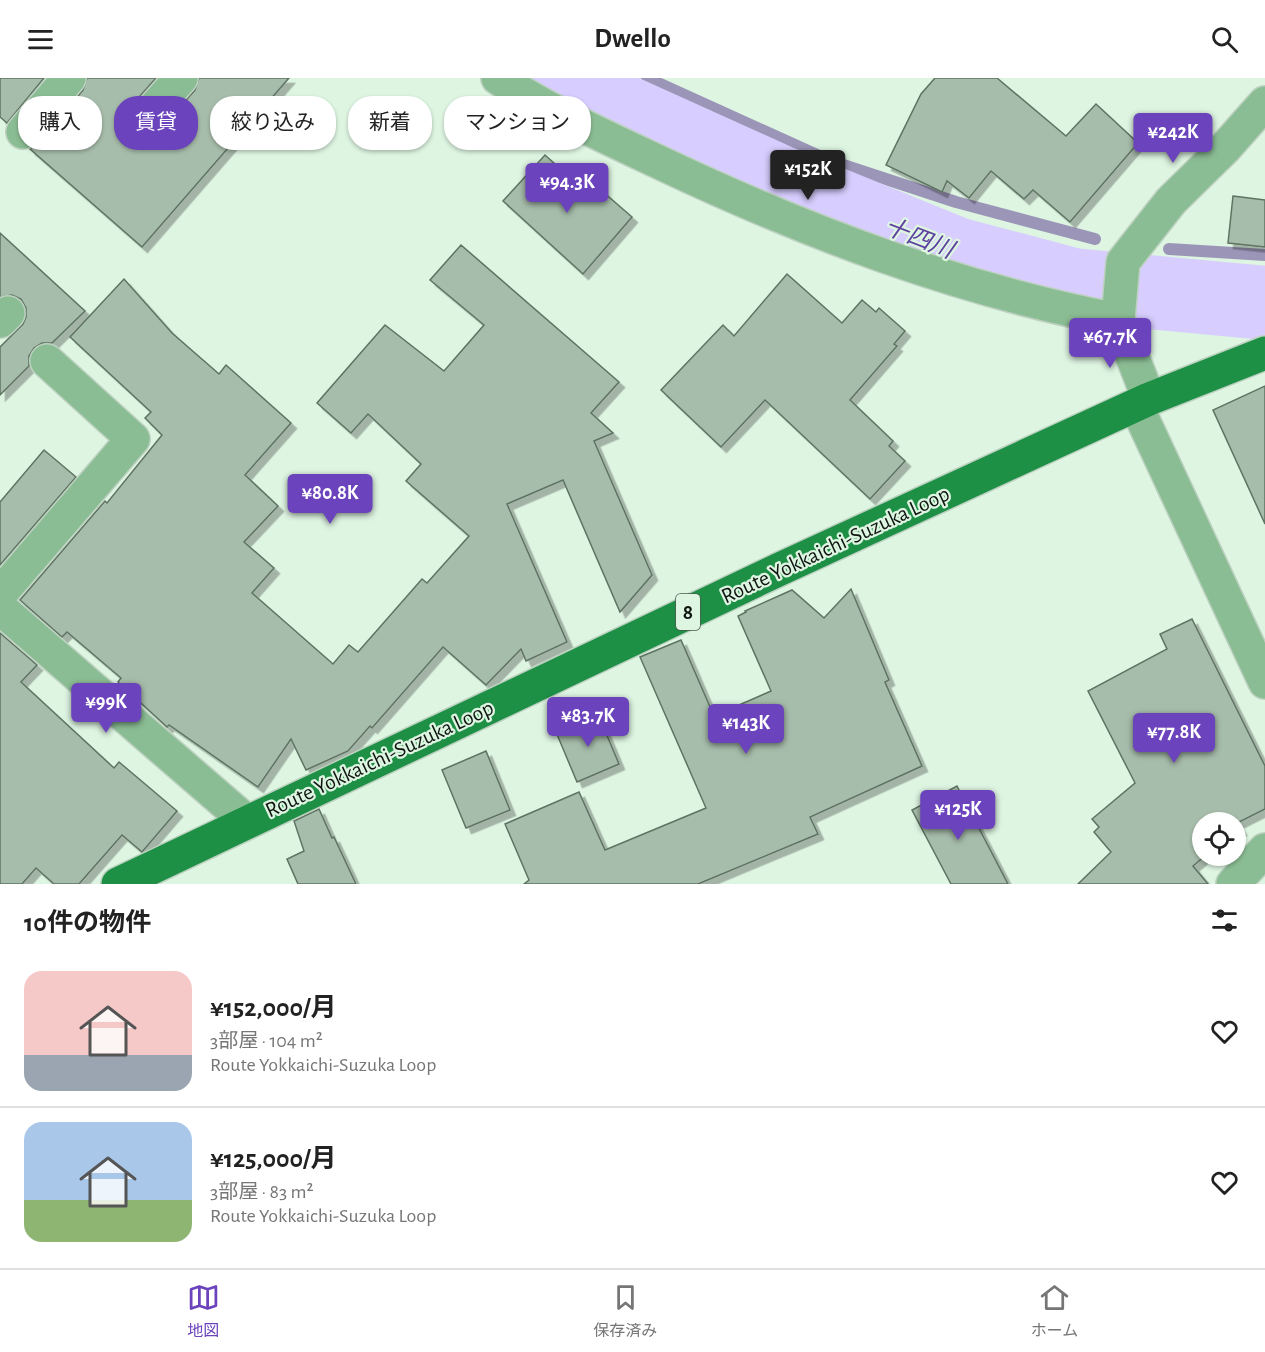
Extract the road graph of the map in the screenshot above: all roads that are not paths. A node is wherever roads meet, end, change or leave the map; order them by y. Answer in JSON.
{"nodes":[{"id":1,"x":69,"y":78,"type":"edge"},
{"id":2,"x":181,"y":78,"type":"edge"},
{"id":3,"x":498,"y":78,"type":"edge"},
{"id":4,"x":54,"y":96,"type":"edge"},
{"id":5,"x":165,"y":96,"type":"edge"},
{"id":6,"x":1265,"y":103,"type":"edge"},
{"id":7,"x":1119,"y":320,"type":"junction"},
{"id":8,"x":1265,"y":353,"type":"edge"},
{"id":9,"x":47,"y":361,"type":"dead end"},
{"id":10,"x":1143,"y":402,"type":"junction"},
{"id":11,"x":0,"y":594,"type":"edge"},
{"id":12,"x":0,"y":608,"type":"edge"},
{"id":13,"x":1265,"y":682,"type":"edge"},
{"id":14,"x":246,"y":821,"type":"junction"},
{"id":15,"x":1265,"y":850,"type":"edge"},
{"id":16,"x":118,"y":884,"type":"edge"},
{"id":17,"x":1233,"y":884,"type":"edge"}],
"edges":[{"from":1,"to":4,"type":"street"},
{"from":2,"to":5,"type":"street"},
{"from":3,"to":7,"type":"street"},
{"from":6,"to":7,"type":"street"},
{"from":7,"to":10,"type":"street"},
{"from":8,"to":10,"type":"main road","name":"Route Yokkaichi-Suzuka Loop","number":"8"},
{"from":9,"to":11,"type":"street"},
{"from":10,"to":13,"type":"street"},
{"from":10,"to":14,"type":"main road","name":"Route Yokkaichi-Suzuka Loop","number":"8"},
{"from":12,"to":14,"type":"street"},
{"from":14,"to":16,"type":"main road","name":"Route Yokkaichi-Suzuka Loop","number":"8"},
{"from":15,"to":17,"type":"street"}]}
